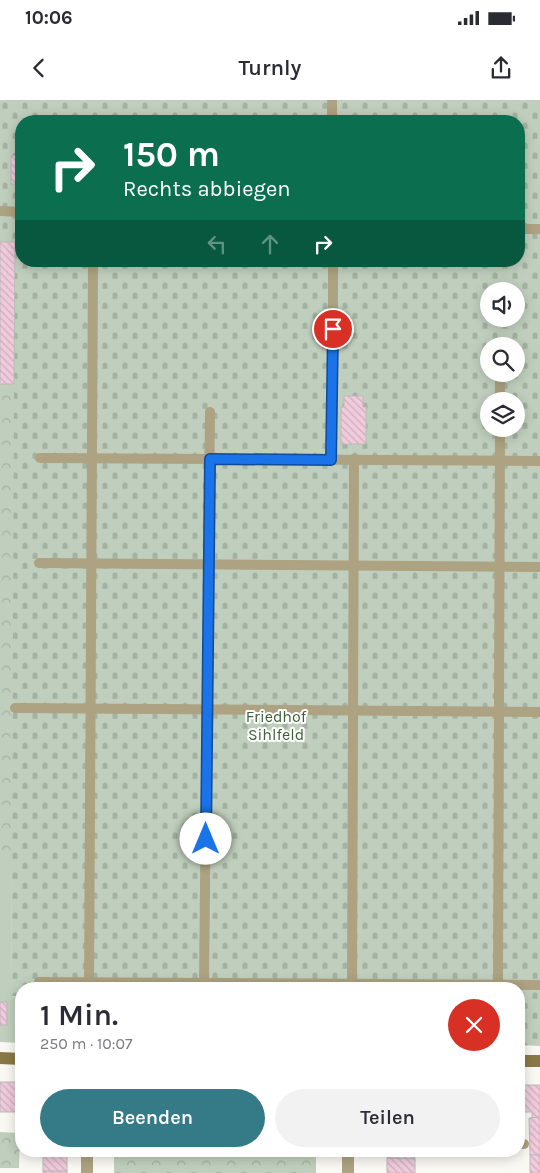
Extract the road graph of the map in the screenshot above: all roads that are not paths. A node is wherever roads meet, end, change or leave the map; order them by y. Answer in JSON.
{"nodes":[{"id":1,"x":332,"y":100,"type":"edge"},
{"id":2,"x":332,"y":115,"type":"edge"},
{"id":3,"x":0,"y":211,"type":"edge"},
{"id":4,"x":15,"y":212,"type":"edge"},
{"id":5,"x":540,"y":229,"type":"edge"},
{"id":6,"x":525,"y":230,"type":"edge"},
{"id":7,"x":93,"y":267,"type":"edge"},
{"id":8,"x":333,"y":267,"type":"edge"},
{"id":9,"x":210,"y":412,"type":"dead end"},
{"id":10,"x":500,"y":437,"type":"edge"},
{"id":11,"x":40,"y":458,"type":"dead end"},
{"id":12,"x":92,"y":458,"type":"junction"},
{"id":13,"x":210,"y":459,"type":"junction"},
{"id":14,"x":331,"y":460,"type":"junction"},
{"id":15,"x":354,"y":460,"type":"junction"},
{"id":16,"x":500,"y":460,"type":"junction"},
{"id":17,"x":540,"y":461,"type":"edge"},
{"id":18,"x":40,"y":563,"type":"dead end"},
{"id":19,"x":91,"y":563,"type":"junction"},
{"id":20,"x":208,"y":564,"type":"junction"},
{"id":21,"x":354,"y":565,"type":"junction"},
{"id":22,"x":499,"y":566,"type":"junction"},
{"id":23,"x":540,"y":566,"type":"edge"},
{"id":24,"x":15,"y":708,"type":"dead end"},
{"id":25,"x":90,"y":709,"type":"junction"},
{"id":26,"x":207,"y":710,"type":"junction"},
{"id":27,"x":353,"y":711,"type":"junction"},
{"id":28,"x":499,"y":711,"type":"junction"},
{"id":29,"x":540,"y":712,"type":"edge"},
{"id":30,"x":89,"y":982,"type":"edge"},
{"id":31,"x":204,"y":982,"type":"edge"},
{"id":32,"x":352,"y":982,"type":"edge"},
{"id":33,"x":498,"y":982,"type":"edge"},
{"id":34,"x":525,"y":985,"type":"edge"},
{"id":35,"x":540,"y":985,"type":"edge"},
{"id":36,"x":0,"y":1058,"type":"edge"},
{"id":37,"x":15,"y":1059,"type":"edge"},
{"id":38,"x":525,"y":1061,"type":"edge"},
{"id":39,"x":540,"y":1061,"type":"edge"},
{"id":40,"x":87,"y":1157,"type":"edge"},
{"id":41,"x":348,"y":1157,"type":"edge"},
{"id":42,"x":87,"y":1173,"type":"edge"},
{"id":43,"x":348,"y":1173,"type":"edge"}],
"edges":[{"from":1,"to":2,"type":"lane"},
{"from":3,"to":4,"type":"lane"},
{"from":5,"to":6,"type":"lane"},
{"from":7,"to":12,"type":"lane"},
{"from":8,"to":14,"type":"lane"},
{"from":9,"to":13,"type":"lane"},
{"from":10,"to":16,"type":"lane"},
{"from":11,"to":12,"type":"lane"},
{"from":12,"to":13,"type":"lane"},
{"from":12,"to":19,"type":"lane"},
{"from":13,"to":14,"type":"lane"},
{"from":13,"to":20,"type":"lane"},
{"from":14,"to":15,"type":"lane"},
{"from":15,"to":16,"type":"lane"},
{"from":15,"to":21,"type":"lane"},
{"from":16,"to":17,"type":"lane"},
{"from":16,"to":22,"type":"lane"},
{"from":18,"to":19,"type":"lane"},
{"from":19,"to":20,"type":"lane"},
{"from":19,"to":25,"type":"lane"},
{"from":20,"to":21,"type":"lane"},
{"from":20,"to":26,"type":"lane"},
{"from":21,"to":22,"type":"lane"},
{"from":21,"to":27,"type":"lane"},
{"from":22,"to":23,"type":"lane"},
{"from":22,"to":28,"type":"lane"},
{"from":24,"to":25,"type":"lane"},
{"from":25,"to":26,"type":"lane"},
{"from":25,"to":30,"type":"lane"},
{"from":26,"to":27,"type":"lane"},
{"from":26,"to":31,"type":"lane"},
{"from":27,"to":28,"type":"lane"},
{"from":27,"to":32,"type":"lane"},
{"from":28,"to":29,"type":"lane"},
{"from":28,"to":33,"type":"lane"},
{"from":34,"to":35,"type":"lane"},
{"from":36,"to":37,"type":"street"},
{"from":38,"to":39,"type":"street"},
{"from":40,"to":42,"type":"street"},
{"from":41,"to":43,"type":"street"}]}
